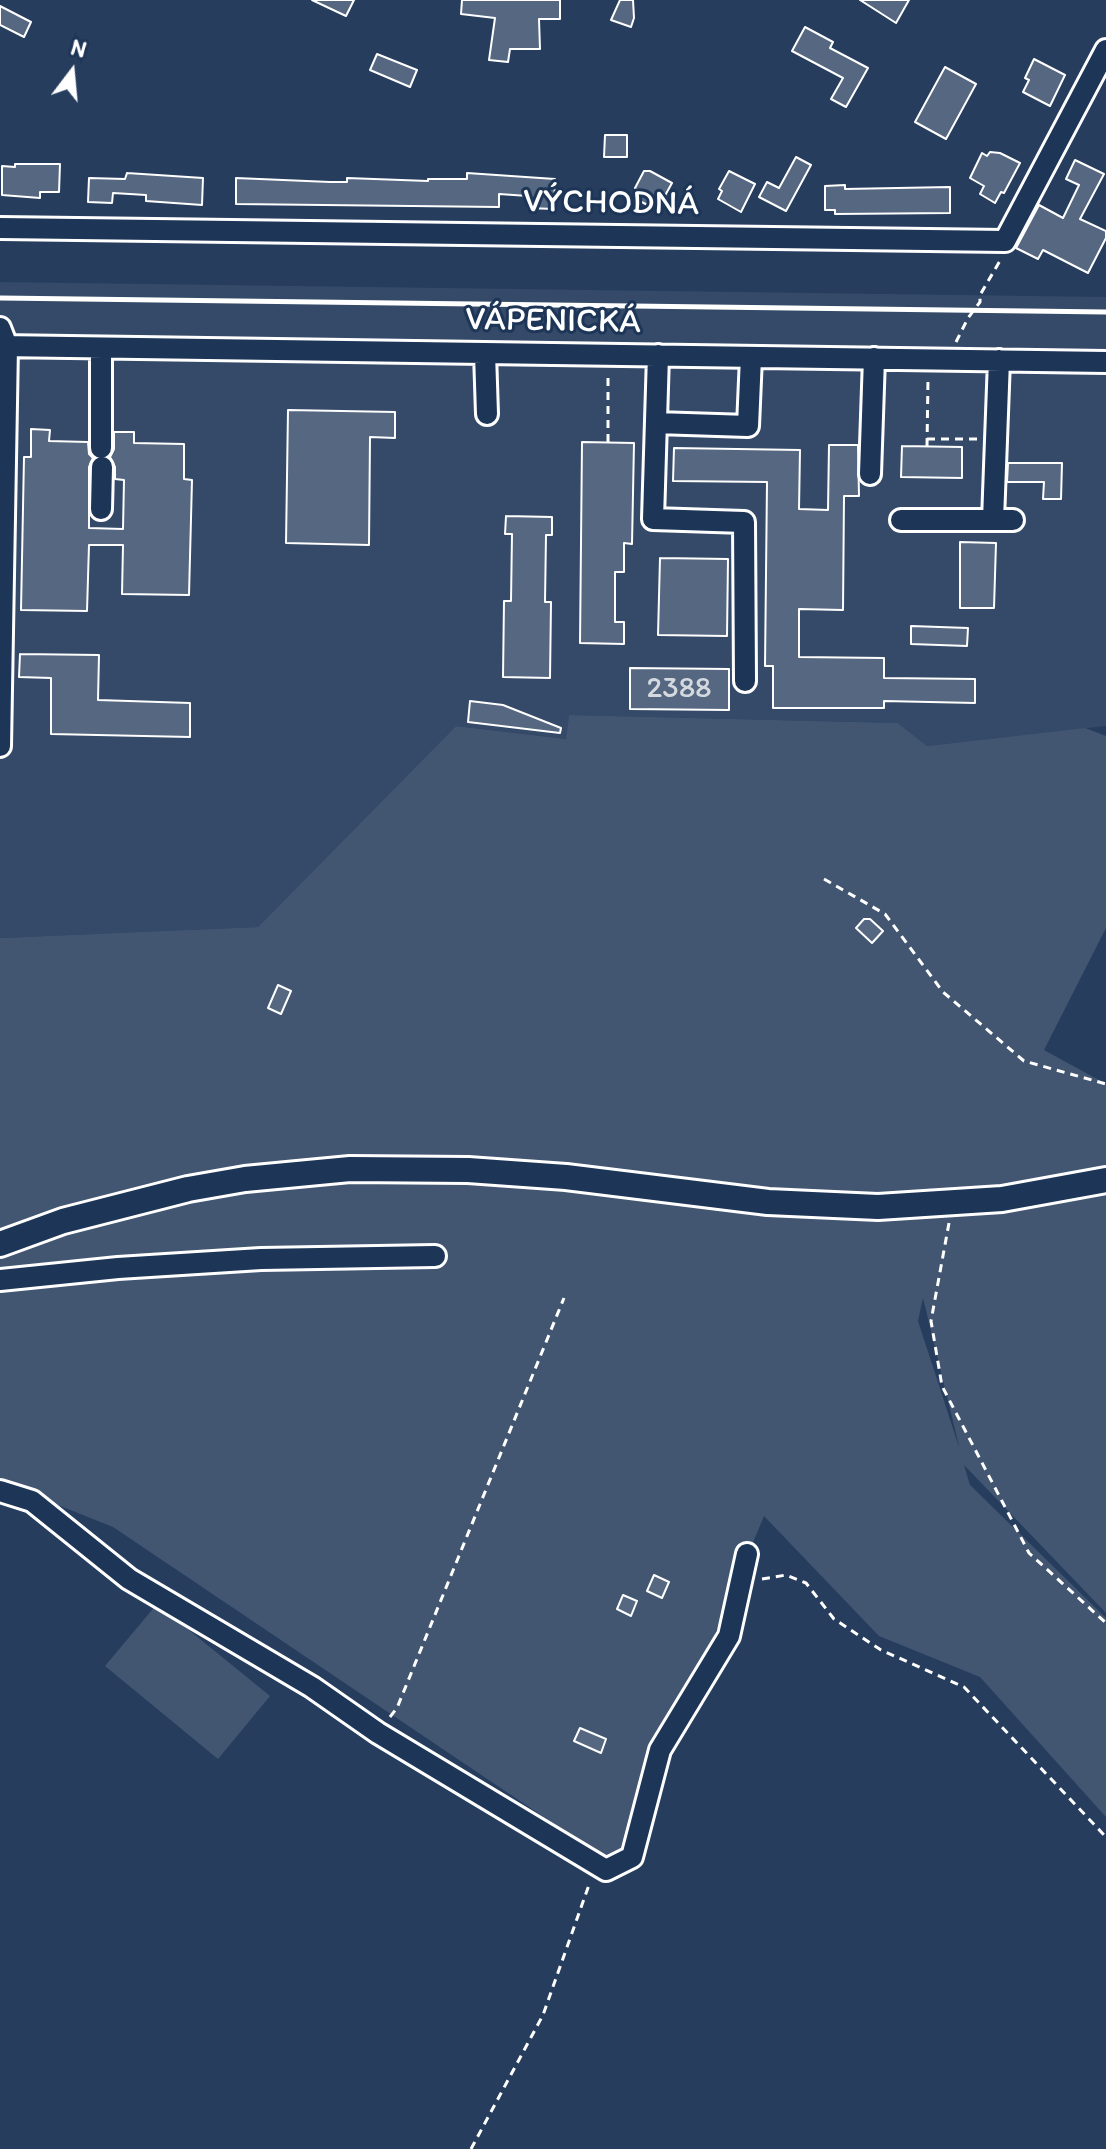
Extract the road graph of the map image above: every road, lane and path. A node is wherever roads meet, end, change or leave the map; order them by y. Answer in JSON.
{"nodes":[{"id":1,"x":1106,"y":50,"type":"edge"},
{"id":2,"x":0,"y":228,"type":"edge"},
{"id":3,"x":1005,"y":241,"type":"junction"},
{"id":4,"x":965,"y":326,"type":"dead end"},
{"id":5,"x":2,"y":340,"type":"edge"},
{"id":6,"x":101,"y":348,"type":"junction"},
{"id":7,"x":485,"y":353,"type":"junction"},
{"id":8,"x":609,"y":355,"type":"junction"},
{"id":9,"x":658,"y":355,"type":"junction"},
{"id":10,"x":751,"y":357,"type":"junction"},
{"id":11,"x":874,"y":358,"type":"junction"},
{"id":12,"x":929,"y":359,"type":"junction"},
{"id":13,"x":999,"y":360,"type":"junction"},
{"id":14,"x":1106,"y":362,"type":"edge"},
{"id":15,"x":487,"y":414,"type":"dead end"},
{"id":16,"x":3,"y":418,"type":"edge"},
{"id":17,"x":656,"y":423,"type":"junction"},
{"id":18,"x":995,"y":438,"type":"junction"},
{"id":19,"x":927,"y":439,"type":"junction"},
{"id":20,"x":608,"y":442,"type":"dead end"},
{"id":21,"x":927,"y":446,"type":"dead end"},
{"id":22,"x":870,"y":474,"type":"dead end"},
{"id":23,"x":101,"y":509,"type":"dead end"},
{"id":24,"x":901,"y":520,"type":"dead end"},
{"id":25,"x":745,"y":681,"type":"dead end"},
{"id":26,"x":0,"y":746,"type":"edge"},
{"id":27,"x":824,"y":879,"type":"dead end"},
{"id":28,"x":1106,"y":1084,"type":"edge"},
{"id":29,"x":1106,"y":1180,"type":"edge"},
{"id":30,"x":952,"y":1204,"type":"junction"},
{"id":31,"x":0,"y":1244,"type":"edge"},
{"id":32,"x":435,"y":1256,"type":"dead end"},
{"id":33,"x":0,"y":1280,"type":"edge"},
{"id":34,"x":564,"y":1298,"type":"dead end"},
{"id":35,"x":0,"y":1491,"type":"edge"},
{"id":36,"x":747,"y":1554,"type":"dead end"},
{"id":37,"x":737,"y":1599,"type":"junction"},
{"id":38,"x":1106,"y":1623,"type":"edge"},
{"id":39,"x":378,"y":1733,"type":"junction"},
{"id":40,"x":1106,"y":1837,"type":"edge"},
{"id":41,"x":594,"y":1863,"type":"junction"},
{"id":42,"x":471,"y":2149,"type":"edge"}],
"edges":[{"from":1,"to":3,"type":"street"},
{"from":2,"to":3,"type":"street","name":"VÝCHODNÁ"},
{"from":3,"to":4,"type":"path"},
{"from":5,"to":6,"type":"street","name":"VÁPENICKÁ"},
{"from":5,"to":16,"type":"street"},
{"from":6,"to":7,"type":"street","name":"VÁPENICKÁ"},
{"from":6,"to":23,"type":"street"},
{"from":7,"to":8,"type":"street","name":"VÁPENICKÁ"},
{"from":7,"to":15,"type":"street"},
{"from":8,"to":9,"type":"street","name":"VÁPENICKÁ"},
{"from":8,"to":20,"type":"path"},
{"from":9,"to":10,"type":"street","name":"VÁPENICKÁ"},
{"from":9,"to":17,"type":"street"},
{"from":10,"to":11,"type":"street","name":"VÁPENICKÁ"},
{"from":10,"to":17,"type":"street"},
{"from":11,"to":12,"type":"street","name":"VÁPENICKÁ"},
{"from":11,"to":22,"type":"street"},
{"from":12,"to":13,"type":"street","name":"VÁPENICKÁ"},
{"from":12,"to":19,"type":"path"},
{"from":13,"to":14,"type":"street","name":"VÁPENICKÁ"},
{"from":13,"to":18,"type":"street"},
{"from":16,"to":26,"type":"street"},
{"from":17,"to":25,"type":"street"},
{"from":18,"to":19,"type":"path"},
{"from":18,"to":24,"type":"street"},
{"from":19,"to":21,"type":"path"},
{"from":27,"to":28,"type":"path"},
{"from":29,"to":30,"type":"main road"},
{"from":30,"to":31,"type":"main road"},
{"from":30,"to":38,"type":"path"},
{"from":32,"to":33,"type":"street"},
{"from":34,"to":39,"type":"path"},
{"from":35,"to":39,"type":"street"},
{"from":36,"to":37,"type":"street"},
{"from":37,"to":40,"type":"path"},
{"from":37,"to":41,"type":"street"},
{"from":39,"to":41,"type":"street"},
{"from":41,"to":42,"type":"path"}]}
